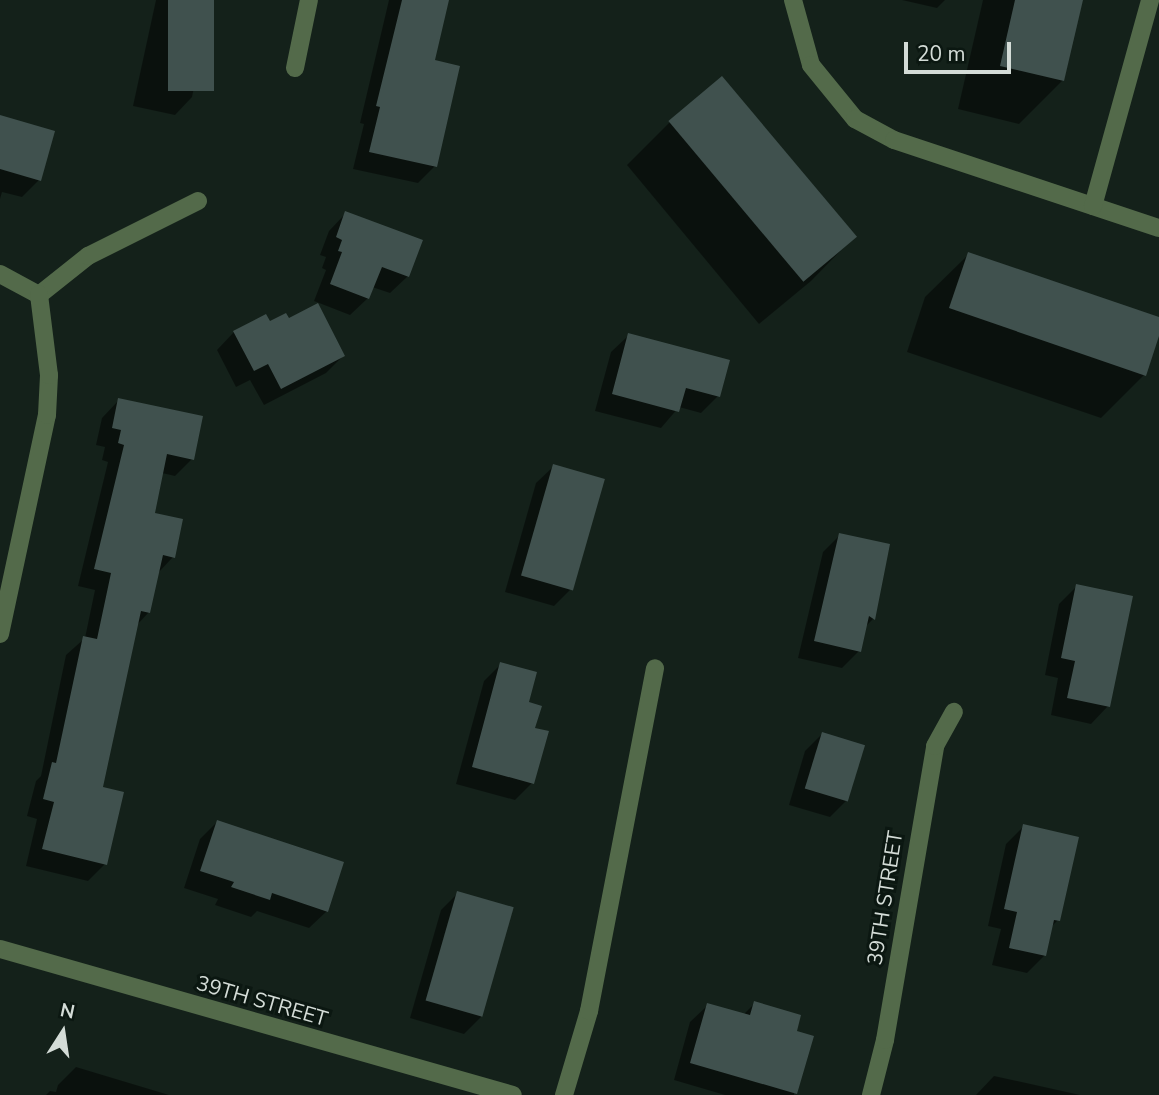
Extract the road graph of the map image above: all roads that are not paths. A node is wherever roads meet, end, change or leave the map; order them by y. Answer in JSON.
{"nodes":[{"id":1,"x":309,"y":0,"type":"edge"},
{"id":2,"x":793,"y":0,"type":"edge"},
{"id":3,"x":1150,"y":0,"type":"edge"},
{"id":4,"x":295,"y":68,"type":"dead end"},
{"id":5,"x":198,"y":201,"type":"dead end"},
{"id":6,"x":1093,"y":206,"type":"junction"},
{"id":7,"x":1159,"y":228,"type":"edge"},
{"id":8,"x":0,"y":274,"type":"edge"},
{"id":9,"x":39,"y":295,"type":"junction"},
{"id":10,"x":0,"y":634,"type":"edge"},
{"id":11,"x":655,"y":668,"type":"dead end"},
{"id":12,"x":954,"y":712,"type":"dead end"},
{"id":13,"x":0,"y":949,"type":"edge"},
{"id":14,"x":513,"y":1095,"type":"edge"},
{"id":15,"x":564,"y":1095,"type":"edge"},
{"id":16,"x":871,"y":1095,"type":"edge"}],
"edges":[{"from":1,"to":4,"type":"street"},
{"from":2,"to":6,"type":"street"},
{"from":3,"to":6,"type":"street"},
{"from":5,"to":9,"type":"street"},
{"from":6,"to":7,"type":"street"},
{"from":8,"to":9,"type":"street"},
{"from":9,"to":10,"type":"street"},
{"from":11,"to":15,"type":"street"},
{"from":12,"to":16,"type":"street","name":"39TH STREET"},
{"from":13,"to":14,"type":"street","name":"39TH STREET"}]}
